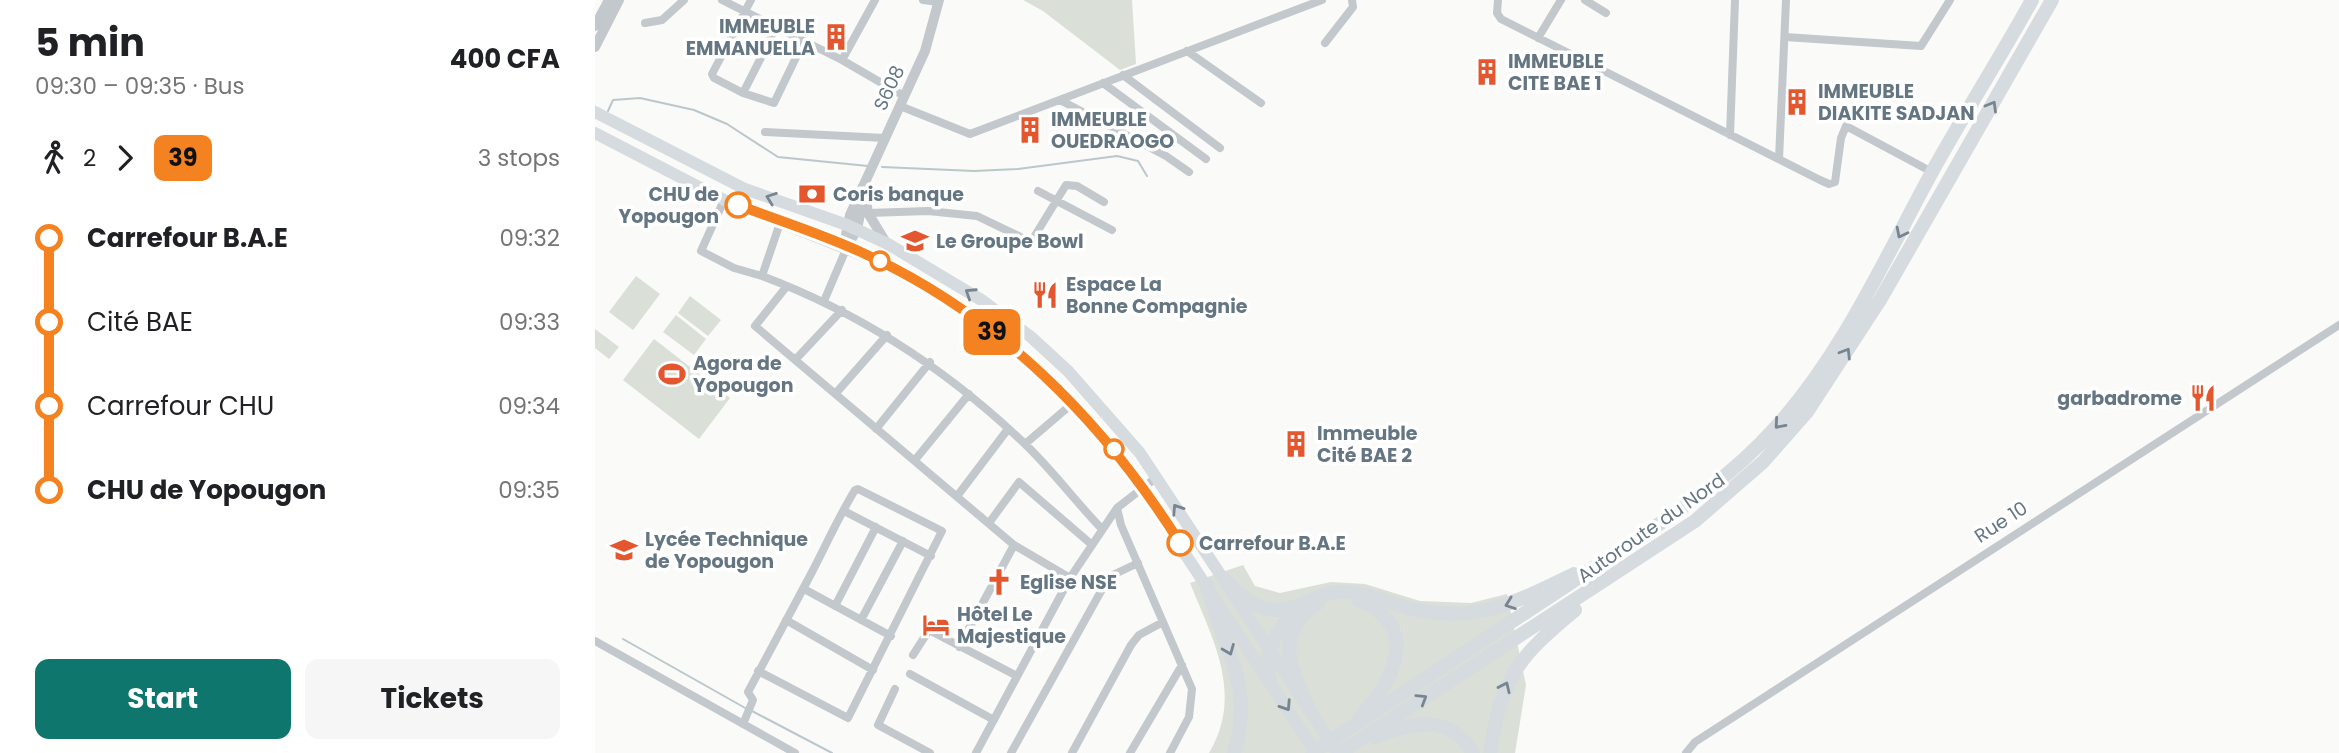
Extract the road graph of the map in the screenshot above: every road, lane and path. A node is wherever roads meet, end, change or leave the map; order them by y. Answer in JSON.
{"nodes":[{"id":1,"x":609,"y":0,"type":"edge"},
{"id":2,"x":619,"y":0,"type":"edge"},
{"id":3,"x":684,"y":0,"type":"edge"},
{"id":4,"x":722,"y":0,"type":"edge"},
{"id":5,"x":751,"y":0,"type":"edge"},
{"id":6,"x":875,"y":0,"type":"edge"},
{"id":7,"x":923,"y":0,"type":"edge"},
{"id":8,"x":1322,"y":0,"type":"edge"},
{"id":9,"x":1352,"y":0,"type":"edge"},
{"id":10,"x":1498,"y":0,"type":"edge"},
{"id":11,"x":1560,"y":0,"type":"edge"},
{"id":12,"x":1585,"y":0,"type":"edge"},
{"id":13,"x":1735,"y":0,"type":"edge"},
{"id":14,"x":1786,"y":0,"type":"edge"},
{"id":15,"x":1950,"y":0,"type":"edge"},
{"id":16,"x":2023,"y":0,"type":"edge"},
{"id":17,"x":2032,"y":0,"type":"edge"},
{"id":18,"x":2052,"y":0,"type":"edge"},
{"id":19,"x":939,"y":1,"type":"edge"},
{"id":20,"x":744,"y":13,"type":"junction"},
{"id":21,"x":1606,"y":13,"type":"dead end"},
{"id":22,"x":645,"y":23,"type":"dead end"},
{"id":23,"x":595,"y":26,"type":"edge"},
{"id":24,"x":776,"y":28,"type":"junction"},
{"id":25,"x":1785,"y":37,"type":"junction"},
{"id":26,"x":1538,"y":38,"type":"junction"},
{"id":27,"x":804,"y":41,"type":"junction"},
{"id":28,"x":1325,"y":43,"type":"dead end"},
{"id":29,"x":2008,"y":43,"type":"junction"},
{"id":30,"x":595,"y":47,"type":"edge"},
{"id":31,"x":1187,"y":51,"type":"junction"},
{"id":32,"x":842,"y":60,"type":"junction"},
{"id":33,"x":1123,"y":75,"type":"junction"},
{"id":34,"x":1103,"y":83,"type":"junction"},
{"id":35,"x":743,"y":93,"type":"junction"},
{"id":36,"x":1060,"y":100,"type":"junction"},
{"id":37,"x":902,"y":101,"type":"junction"},
{"id":38,"x":1261,"y":103,"type":"dead end"},
{"id":39,"x":601,"y":116,"type":"edge"},
{"id":40,"x":765,"y":132,"type":"dead end"},
{"id":41,"x":598,"y":135,"type":"edge"},
{"id":42,"x":1730,"y":135,"type":"junction"},
{"id":43,"x":885,"y":138,"type":"junction"},
{"id":44,"x":1220,"y":148,"type":"dead end"},
{"id":45,"x":674,"y":154,"type":"junction"},
{"id":46,"x":1206,"y":159,"type":"dead end"},
{"id":47,"x":1779,"y":159,"type":"junction"},
{"id":48,"x":664,"y":171,"type":"junction"},
{"id":49,"x":1188,"y":172,"type":"dead end"},
{"id":50,"x":1932,"y":172,"type":"junction"},
{"id":51,"x":864,"y":189,"type":"junction"},
{"id":52,"x":1038,"y":191,"type":"dead end"},
{"id":53,"x":724,"y":200,"type":"junction"},
{"id":54,"x":1057,"y":202,"type":"junction"},
{"id":55,"x":1104,"y":202,"type":"dead end"},
{"id":56,"x":868,"y":213,"type":"junction"},
{"id":57,"x":781,"y":220,"type":"junction"},
{"id":58,"x":852,"y":227,"type":"junction"},
{"id":59,"x":1112,"y":230,"type":"dead end"},
{"id":60,"x":888,"y":244,"type":"junction"},
{"id":61,"x":848,"y":247,"type":"junction"},
{"id":62,"x":762,"y":276,"type":"junction"},
{"id":63,"x":787,"y":286,"type":"junction"},
{"id":64,"x":824,"y":301,"type":"junction"},
{"id":65,"x":842,"y":310,"type":"junction"},
{"id":66,"x":2339,"y":325,"type":"edge"},
{"id":67,"x":887,"y":335,"type":"junction"},
{"id":68,"x":796,"y":359,"type":"junction"},
{"id":69,"x":930,"y":362,"type":"junction"},
{"id":70,"x":836,"y":393,"type":"junction"},
{"id":71,"x":969,"y":394,"type":"junction"},
{"id":72,"x":1073,"y":403,"type":"junction"},
{"id":73,"x":1119,"y":428,"type":"junction"},
{"id":74,"x":876,"y":429,"type":"junction"},
{"id":75,"x":1008,"y":429,"type":"junction"},
{"id":76,"x":1107,"y":439,"type":"junction"},
{"id":77,"x":1025,"y":444,"type":"junction"},
{"id":78,"x":915,"y":460,"type":"junction"},
{"id":79,"x":1157,"y":477,"type":"junction"},
{"id":80,"x":1142,"y":488,"type":"junction"},
{"id":81,"x":958,"y":495,"type":"junction"},
{"id":82,"x":1117,"y":508,"type":"junction"},
{"id":83,"x":844,"y":511,"type":"junction"},
{"id":84,"x":989,"y":523,"type":"junction"},
{"id":85,"x":876,"y":527,"type":"junction"},
{"id":86,"x":1101,"y":528,"type":"junction"},
{"id":87,"x":903,"y":541,"type":"junction"},
{"id":88,"x":1091,"y":544,"type":"junction"},
{"id":89,"x":1014,"y":545,"type":"junction"},
{"id":90,"x":1616,"y":553,"type":"junction"},
{"id":91,"x":931,"y":556,"type":"junction"},
{"id":92,"x":1138,"y":563,"type":"junction"},
{"id":93,"x":1621,"y":571,"type":"junction"},
{"id":94,"x":1070,"y":578,"type":"junction"},
{"id":95,"x":1224,"y":579,"type":"junction"},
{"id":96,"x":1207,"y":585,"type":"junction"},
{"id":97,"x":804,"y":589,"type":"junction"},
{"id":98,"x":1301,"y":605,"type":"junction"},
{"id":99,"x":835,"y":606,"type":"junction"},
{"id":100,"x":786,"y":620,"type":"junction"},
{"id":101,"x":861,"y":620,"type":"junction"},
{"id":102,"x":1163,"y":622,"type":"junction"},
{"id":103,"x":891,"y":636,"type":"junction"},
{"id":104,"x":595,"y":641,"type":"edge"},
{"id":105,"x":959,"y":647,"type":"junction"},
{"id":106,"x":1269,"y":649,"type":"junction"},
{"id":107,"x":913,"y":655,"type":"dead end"},
{"id":108,"x":1182,"y":665,"type":"junction"},
{"id":109,"x":873,"y":670,"type":"junction"},
{"id":110,"x":758,"y":671,"type":"junction"},
{"id":111,"x":910,"y":674,"type":"dead end"},
{"id":112,"x":1017,"y":676,"type":"junction"},
{"id":113,"x":1270,"y":682,"type":"junction"},
{"id":114,"x":895,"y":689,"type":"dead end"},
{"id":115,"x":1313,"y":715,"type":"junction"},
{"id":116,"x":994,"y":720,"type":"junction"},
{"id":117,"x":743,"y":724,"type":"junction"},
{"id":118,"x":1347,"y":730,"type":"junction"},
{"id":119,"x":1341,"y":752,"type":"edge"},
{"id":120,"x":795,"y":753,"type":"edge"},
{"id":121,"x":930,"y":753,"type":"edge"},
{"id":122,"x":976,"y":753,"type":"edge"},
{"id":123,"x":1011,"y":753,"type":"edge"},
{"id":124,"x":1072,"y":753,"type":"edge"},
{"id":125,"x":1130,"y":753,"type":"edge"},
{"id":126,"x":1170,"y":753,"type":"edge"},
{"id":127,"x":1234,"y":753,"type":"edge"},
{"id":128,"x":1314,"y":753,"type":"edge"},
{"id":129,"x":1473,"y":753,"type":"edge"},
{"id":130,"x":1490,"y":753,"type":"edge"},
{"id":131,"x":1686,"y":753,"type":"edge"}],
"edges":[{"from":1,"to":23,"type":"street"},
{"from":2,"to":30,"type":"street"},
{"from":3,"to":22,"type":"street"},
{"from":4,"to":20,"type":"street"},
{"from":5,"to":20,"type":"street"},
{"from":6,"to":32,"type":"street"},
{"from":7,"to":19,"type":"street"},
{"from":8,"to":31,"type":"street"},
{"from":9,"to":28,"type":"street"},
{"from":10,"to":26,"type":"street"},
{"from":11,"to":26,"type":"street"},
{"from":12,"to":21,"type":"street"},
{"from":13,"to":42,"type":"street"},
{"from":14,"to":25,"type":"street"},
{"from":15,"to":25,"type":"street"},
{"from":16,"to":29,"type":"highway"},
{"from":17,"to":29,"type":"highway","name":"Autoroute du Nord"},
{"from":93,"to":18,"type":"highway","name":"Autoroute du Nord","one_way":true},
{"from":19,"to":37,"type":"street","name":"S608"},
{"from":20,"to":24,"type":"street"},
{"from":20,"to":35,"type":"street"},
{"from":24,"to":27,"type":"street"},
{"from":24,"to":35,"type":"street"},
{"from":25,"to":47,"type":"street"},
{"from":26,"to":42,"type":"street"},
{"from":27,"to":32,"type":"street"},
{"from":27,"to":35,"type":"street"},
{"from":29,"to":50,"type":"highway","name":"Autoroute du Nord"},
{"from":31,"to":33,"type":"street"},
{"from":31,"to":38,"type":"street"},
{"from":32,"to":37,"type":"street"},
{"from":33,"to":34,"type":"street"},
{"from":33,"to":44,"type":"street"},
{"from":34,"to":36,"type":"street"},
{"from":34,"to":46,"type":"street"},
{"from":36,"to":37,"type":"street"},
{"from":36,"to":49,"type":"street"},
{"from":37,"to":43,"type":"street","name":"S608"},
{"from":39,"to":45,"type":"main road"},
{"from":40,"to":43,"type":"street"},
{"from":41,"to":48,"type":"main road"},
{"from":42,"to":47,"type":"street"},
{"from":43,"to":51,"type":"street","name":"S608"},
{"from":45,"to":48,"type":"main road"},
{"from":58,"to":45,"type":"main road","one_way":true},
{"from":47,"to":50,"type":"street"},
{"from":48,"to":53,"type":"main road"},
{"from":50,"to":90,"type":"highway","name":"Autoroute du Nord","one_way":true},
{"from":51,"to":56,"type":"street"},
{"from":51,"to":58,"type":"street","name":"S608"},
{"from":52,"to":54,"type":"street"},
{"from":53,"to":57,"type":"main road"},
{"from":53,"to":62,"type":"street"},
{"from":54,"to":55,"type":"street"},
{"from":54,"to":56,"type":"street"},
{"from":54,"to":59,"type":"street"},
{"from":56,"to":60,"type":"street"},
{"from":57,"to":61,"type":"main road"},
{"from":57,"to":62,"type":"street"},
{"from":58,"to":60,"type":"main road"},
{"from":58,"to":61,"type":"street","name":"S608"},
{"from":73,"to":60,"type":"main road","one_way":true},
{"from":61,"to":64,"type":"street"},
{"from":61,"to":72,"type":"main road"},
{"from":62,"to":63,"type":"street"},
{"from":63,"to":64,"type":"street"},
{"from":63,"to":68,"type":"street"},
{"from":64,"to":65,"type":"street"},
{"from":65,"to":67,"type":"street"},
{"from":65,"to":68,"type":"street"},
{"from":66,"to":131,"type":"street","name":"Rue 10"},
{"from":67,"to":69,"type":"street"},
{"from":67,"to":70,"type":"street"},
{"from":68,"to":70,"type":"street"},
{"from":69,"to":71,"type":"street"},
{"from":69,"to":74,"type":"street"},
{"from":70,"to":74,"type":"street"},
{"from":71,"to":75,"type":"street"},
{"from":71,"to":78,"type":"street"},
{"from":72,"to":76,"type":"main road"},
{"from":72,"to":77,"type":"street"},
{"from":73,"to":76,"type":"street"},
{"from":73,"to":79,"type":"main road"},
{"from":74,"to":78,"type":"street"},
{"from":75,"to":77,"type":"street"},
{"from":75,"to":81,"type":"street"},
{"from":76,"to":80,"type":"main road"},
{"from":77,"to":86,"type":"street"},
{"from":78,"to":81,"type":"street"},
{"from":79,"to":80,"type":"street"},
{"from":95,"to":79,"type":"main road","one_way":true},
{"from":80,"to":82,"type":"street"},
{"from":80,"to":96,"type":"main road"},
{"from":81,"to":84,"type":"street"},
{"from":82,"to":86,"type":"street"},
{"from":82,"to":92,"type":"street"},
{"from":83,"to":85,"type":"street"},
{"from":83,"to":91,"type":"street"},
{"from":83,"to":97,"type":"street"},
{"from":84,"to":88,"type":"street"},
{"from":84,"to":89,"type":"street"},
{"from":85,"to":87,"type":"street"},
{"from":85,"to":99,"type":"street"},
{"from":86,"to":88,"type":"street"},
{"from":87,"to":91,"type":"street"},
{"from":87,"to":101,"type":"street"},
{"from":88,"to":94,"type":"street"},
{"from":89,"to":94,"type":"street"},
{"from":89,"to":105,"type":"street"},
{"from":90,"to":98,"type":"highway","one_way":true},
{"from":90,"to":118,"type":"highway","name":"Autoroute du Nord"},
{"from":91,"to":103,"type":"street"},
{"from":92,"to":102,"type":"street"},
{"from":92,"to":123,"type":"street"},
{"from":119,"to":93,"type":"highway","name":"Autoroute du Nord","one_way":true},
{"from":130,"to":93,"type":"highway","one_way":true},
{"from":94,"to":112,"type":"street"},
{"from":95,"to":98,"type":"highway"},
{"from":95,"to":106,"type":"main road"},
{"from":96,"to":113,"type":"main road"},
{"from":96,"to":127,"type":"highway","one_way":true},
{"from":97,"to":99,"type":"street"},
{"from":97,"to":100,"type":"street"},
{"from":98,"to":106,"type":"highway"},
{"from":99,"to":101,"type":"street"},
{"from":100,"to":109,"type":"street"},
{"from":100,"to":110,"type":"street"},
{"from":101,"to":103,"type":"street"},
{"from":102,"to":108,"type":"street"},
{"from":102,"to":124,"type":"street"},
{"from":103,"to":109,"type":"street"},
{"from":104,"to":117,"type":"street"},
{"from":105,"to":107,"type":"street"},
{"from":105,"to":112,"type":"street"},
{"from":106,"to":113,"type":"highway"},
{"from":106,"to":115,"type":"main road"},
{"from":108,"to":125,"type":"street"},
{"from":108,"to":126,"type":"street"},
{"from":109,"to":110,"type":"street"},
{"from":110,"to":117,"type":"street"},
{"from":111,"to":116,"type":"street"},
{"from":112,"to":116,"type":"street"},
{"from":113,"to":128,"type":"main road","one_way":true},
{"from":114,"to":121,"type":"street"},
{"from":115,"to":118,"type":"highway"},
{"from":115,"to":119,"type":"main road"},
{"from":116,"to":122,"type":"street"},
{"from":117,"to":120,"type":"street"},
{"from":118,"to":128,"type":"highway","name":"Autoroute du Nord"},
{"from":119,"to":129,"type":"highway"}]}
